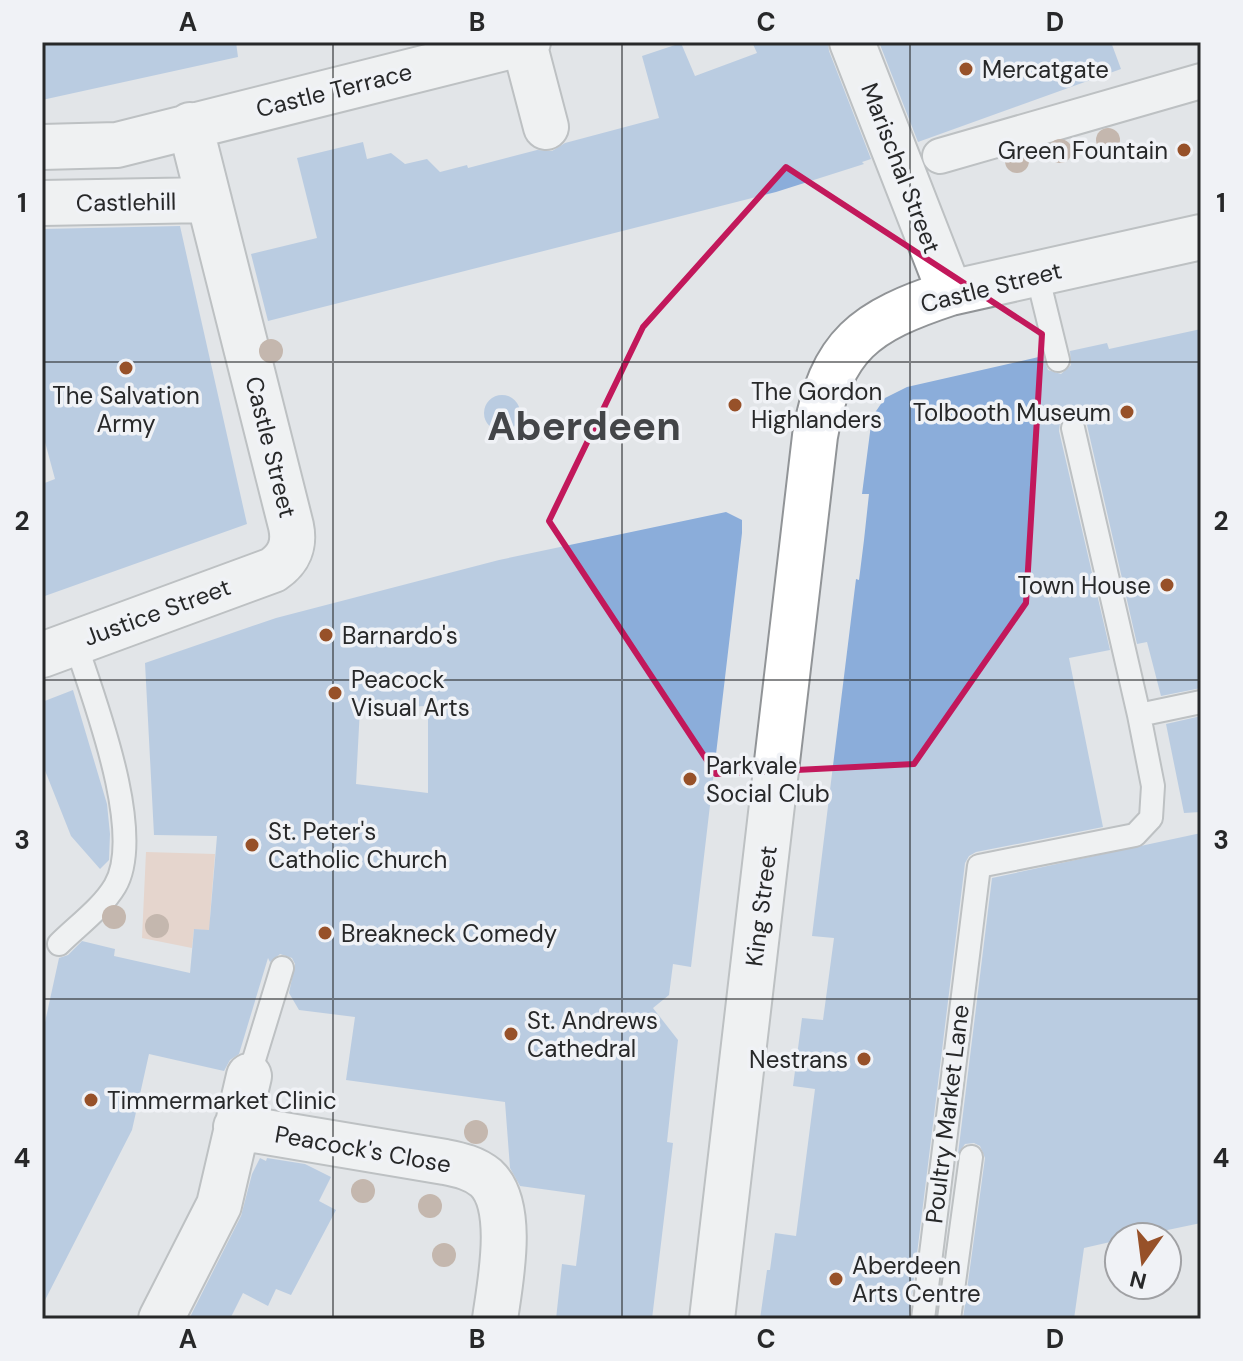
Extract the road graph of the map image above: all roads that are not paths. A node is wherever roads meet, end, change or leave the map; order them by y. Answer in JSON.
{"nodes":[{"id":1,"x":526,"y":42,"type":"edge"},
{"id":2,"x":852,"y":42,"type":"edge"},
{"id":3,"x":1201,"y":81,"type":"edge"},
{"id":4,"x":190,"y":125,"type":"junction"},
{"id":5,"x":546,"y":127,"type":"dead end"},
{"id":6,"x":42,"y":147,"type":"edge"},
{"id":7,"x":940,"y":156,"type":"dead end"},
{"id":8,"x":209,"y":200,"type":"junction"},
{"id":9,"x":42,"y":203,"type":"edge"},
{"id":10,"x":1201,"y":237,"type":"edge"},
{"id":11,"x":1037,"y":274,"type":"junction"},
{"id":12,"x":950,"y":293,"type":"junction"},
{"id":13,"x":1058,"y":360,"type":"dead end"},
{"id":14,"x":1073,"y":428,"type":"dead end"},
{"id":15,"x":809,"y":494,"type":"joint"},
{"id":16,"x":273,"y":570,"type":"joint"},
{"id":17,"x":58,"y":648,"type":"edge"},
{"id":18,"x":1201,"y":702,"type":"edge"},
{"id":19,"x":1138,"y":708,"type":"junction"},
{"id":20,"x":59,"y":944,"type":"dead end"},
{"id":21,"x":282,"y":968,"type":"dead end"},
{"id":22,"x":249,"y":1076,"type":"joint"},
{"id":23,"x":236,"y":1127,"type":"junction"},
{"id":24,"x":971,"y":1157,"type":"dead end"},
{"id":25,"x":161,"y":1319,"type":"edge"},
{"id":26,"x":495,"y":1319,"type":"edge"},
{"id":27,"x":712,"y":1319,"type":"edge"},
{"id":28,"x":923,"y":1319,"type":"edge"},
{"id":29,"x":949,"y":1319,"type":"edge"}],
"edges":[{"from":1,"to":4,"type":"street","name":"Castle Terrace"},
{"from":1,"to":5,"type":"street","name":"Castle Terrace"},
{"from":2,"to":12,"type":"street","name":"Marischal Street"},
{"from":3,"to":7,"type":"street"},
{"from":4,"to":6,"type":"street","name":"Castle Terrace"},
{"from":4,"to":8,"type":"street"},
{"from":8,"to":9,"type":"street","name":"Castlehill"},
{"from":8,"to":16,"type":"street","name":"Castle Street"},
{"from":10,"to":11,"type":"street","name":"Castle Street"},
{"from":11,"to":12,"type":"street","name":"Castle Street"},
{"from":11,"to":13,"type":"lane"},
{"from":12,"to":15,"type":"street","name":"Castle Street"},
{"from":14,"to":19,"type":"lane"},
{"from":15,"to":27,"type":"street","name":"King Street"},
{"from":16,"to":17,"type":"street","name":"Justice Street"},
{"from":17,"to":20,"type":"lane"},
{"from":18,"to":19,"type":"lane"},
{"from":19,"to":28,"type":"lane","name":"Poultry Market Lane"},
{"from":21,"to":22,"type":"lane"},
{"from":22,"to":23,"type":"street"},
{"from":23,"to":25,"type":"street"},
{"from":23,"to":26,"type":"street","name":"Peacock's Close"},
{"from":24,"to":29,"type":"lane"}]}
